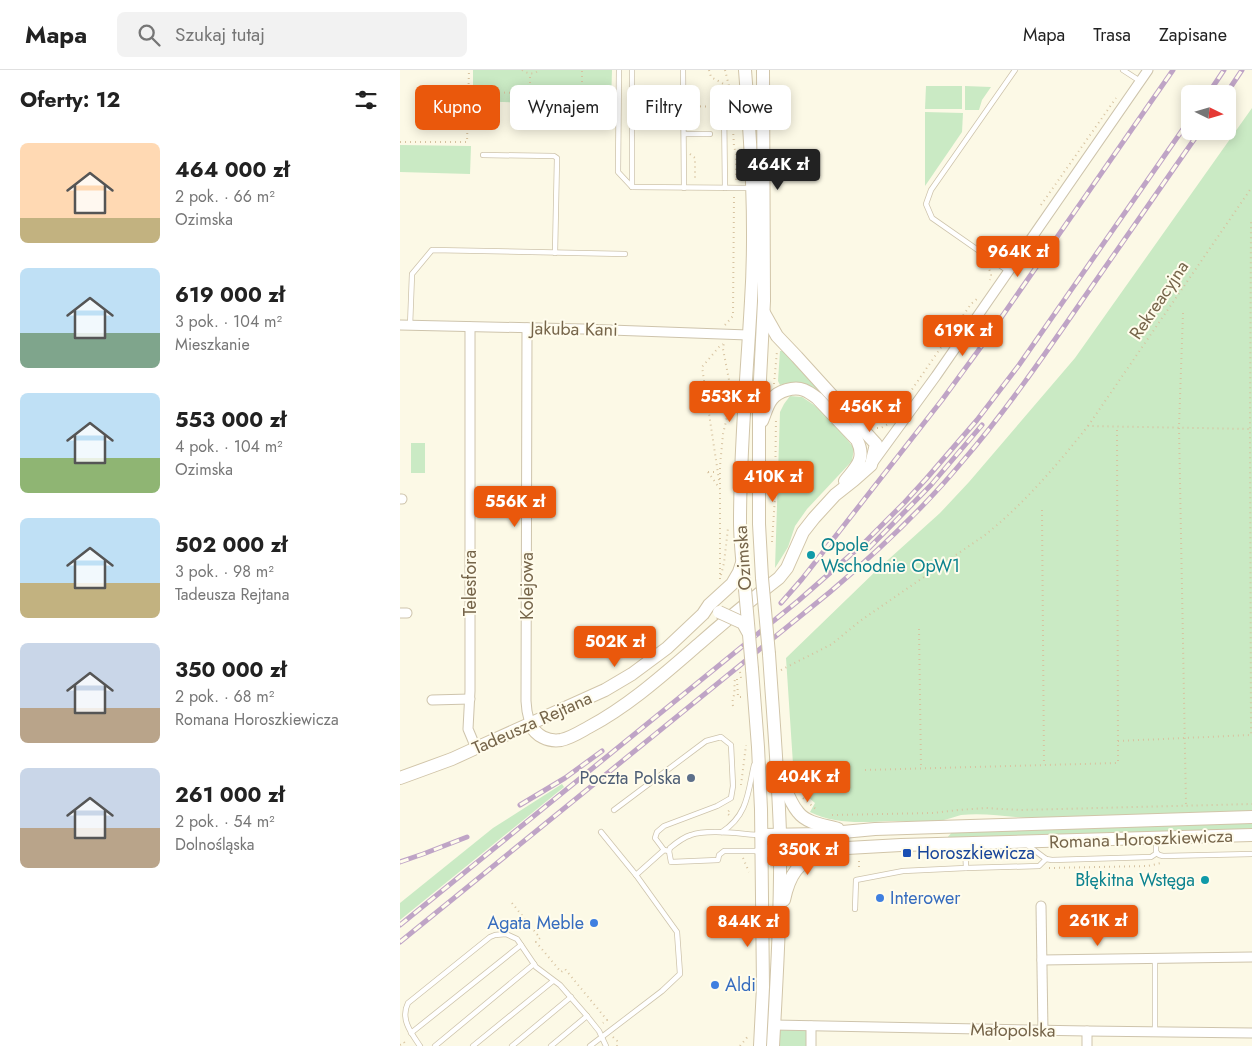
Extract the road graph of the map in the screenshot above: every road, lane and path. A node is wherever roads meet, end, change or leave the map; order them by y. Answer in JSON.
{"nodes":[{"id":1,"x":469,"y":70,"type":"edge"},
{"id":2,"x":522,"y":70,"type":"edge"},
{"id":3,"x":540,"y":70,"type":"edge"},
{"id":4,"x":582,"y":70,"type":"edge"},
{"id":5,"x":619,"y":70,"type":"edge"},
{"id":6,"x":632,"y":70,"type":"edge"},
{"id":7,"x":683,"y":70,"type":"edge"},
{"id":8,"x":710,"y":70,"type":"edge"},
{"id":9,"x":725,"y":70,"type":"edge"},
{"id":10,"x":745,"y":70,"type":"edge"},
{"id":11,"x":763,"y":70,"type":"edge"},
{"id":12,"x":1015,"y":70,"type":"edge"},
{"id":13,"x":1123,"y":70,"type":"edge"},
{"id":14,"x":1148,"y":70,"type":"edge"},
{"id":15,"x":530,"y":74,"type":"junction"},
{"id":16,"x":1140,"y":81,"type":"junction"},
{"id":17,"x":469,"y":85,"type":"edge"},
{"id":18,"x":530,"y":85,"type":"edge"},
{"id":19,"x":582,"y":85,"type":"edge"},
{"id":20,"x":725,"y":85,"type":"edge"},
{"id":21,"x":729,"y":85,"type":"edge"},
{"id":22,"x":1118,"y":96,"type":"dead end"},
{"id":23,"x":467,"y":130,"type":"edge"},
{"id":24,"x":724,"y":130,"type":"edge"},
{"id":25,"x":733,"y":130,"type":"edge"},
{"id":26,"x":684,"y":134,"type":"junction"},
{"id":27,"x":710,"y":134,"type":"dead end"},
{"id":28,"x":400,"y":142,"type":"edge"},
{"id":29,"x":483,"y":155,"type":"dead end"},
{"id":30,"x":632,"y":187,"type":"junction"},
{"id":31,"x":1252,"y":187,"type":"edge"},
{"id":32,"x":684,"y":188,"type":"junction"},
{"id":33,"x":725,"y":188,"type":"junction"},
{"id":34,"x":735,"y":188,"type":"junction"},
{"id":35,"x":752,"y":188,"type":"junction"},
{"id":36,"x":1040,"y":208,"type":"dead end"},
{"id":37,"x":1251,"y":222,"type":"edge"},
{"id":38,"x":1014,"y":250,"type":"dead end"},
{"id":39,"x":555,"y":253,"type":"junction"},
{"id":40,"x":624,"y":254,"type":"dead end"},
{"id":41,"x":991,"y":259,"type":"junction"},
{"id":42,"x":1008,"y":271,"type":"junction"},
{"id":43,"x":989,"y":282,"type":"dead end"},
{"id":44,"x":979,"y":297,"type":"dead end"},
{"id":45,"x":764,"y":313,"type":"junction"},
{"id":46,"x":1183,"y":313,"type":"dead end"},
{"id":47,"x":400,"y":325,"type":"edge"},
{"id":48,"x":410,"y":326,"type":"junction"},
{"id":49,"x":470,"y":327,"type":"junction"},
{"id":50,"x":527,"y":328,"type":"junction"},
{"id":51,"x":724,"y":328,"type":"dead end"},
{"id":52,"x":748,"y":335,"type":"junction"},
{"id":53,"x":777,"y":345,"type":"dead end"},
{"id":54,"x":774,"y":390,"type":"dead end"},
{"id":55,"x":776,"y":413,"type":"dead end"},
{"id":56,"x":893,"y":417,"type":"dead end"},
{"id":57,"x":1088,"y":426,"type":"junction"},
{"id":58,"x":1117,"y":426,"type":"junction"},
{"id":59,"x":759,"y":428,"type":"junction"},
{"id":60,"x":1179,"y":428,"type":"junction"},
{"id":61,"x":1251,"y":429,"type":"edge"},
{"id":62,"x":896,"y":430,"type":"junction"},
{"id":63,"x":876,"y":444,"type":"junction"},
{"id":64,"x":866,"y":461,"type":"junction"},
{"id":65,"x":720,"y":472,"type":"junction"},
{"id":66,"x":720,"y":488,"type":"junction"},
{"id":67,"x":1042,"y":510,"type":"dead end"},
{"id":68,"x":772,"y":541,"type":"dead end"},
{"id":69,"x":742,"y":561,"type":"junction"},
{"id":70,"x":720,"y":577,"type":"dead end"},
{"id":71,"x":702,"y":614,"type":"junction"},
{"id":72,"x":919,"y":629,"type":"dead end"},
{"id":73,"x":748,"y":632,"type":"junction"},
{"id":74,"x":780,"y":665,"type":"dead end"},
{"id":75,"x":746,"y":669,"type":"junction"},
{"id":76,"x":741,"y":678,"type":"dead end"},
{"id":77,"x":742,"y":697,"type":"dead end"},
{"id":78,"x":470,"y":699,"type":"junction"},
{"id":79,"x":432,"y":700,"type":"dead end"},
{"id":80,"x":733,"y":706,"type":"dead end"},
{"id":81,"x":530,"y":724,"type":"junction"},
{"id":82,"x":1252,"y":735,"type":"edge"},
{"id":83,"x":1185,"y":738,"type":"junction"},
{"id":84,"x":746,"y":740,"type":"dead end"},
{"id":85,"x":1118,"y":741,"type":"junction"},
{"id":86,"x":758,"y":747,"type":"junction"},
{"id":87,"x":476,"y":748,"type":"junction"},
{"id":88,"x":1044,"y":765,"type":"junction"},
{"id":89,"x":777,"y":767,"type":"junction"},
{"id":90,"x":921,"y":768,"type":"junction"},
{"id":91,"x":865,"y":770,"type":"dead end"},
{"id":92,"x":400,"y":778,"type":"edge"},
{"id":93,"x":741,"y":788,"type":"dead end"},
{"id":94,"x":800,"y":794,"type":"dead end"},
{"id":95,"x":1252,"y":804,"type":"edge"},
{"id":96,"x":730,"y":806,"type":"dead end"},
{"id":97,"x":1186,"y":806,"type":"junction"},
{"id":98,"x":614,"y":810,"type":"dead end"},
{"id":99,"x":823,"y":813,"type":"dead end"},
{"id":100,"x":827,"y":814,"type":"dead end"},
{"id":101,"x":729,"y":816,"type":"dead end"},
{"id":102,"x":1252,"y":817,"type":"edge"},
{"id":103,"x":848,"y":831,"type":"junction"},
{"id":104,"x":601,"y":832,"type":"dead end"},
{"id":105,"x":721,"y":832,"type":"junction"},
{"id":106,"x":761,"y":835,"type":"junction"},
{"id":107,"x":780,"y":835,"type":"junction"},
{"id":108,"x":1252,"y":835,"type":"edge"},
{"id":109,"x":1156,"y":838,"type":"junction"},
{"id":110,"x":1023,"y":842,"type":"junction"},
{"id":111,"x":964,"y":844,"type":"junction"},
{"id":112,"x":847,"y":848,"type":"junction"},
{"id":113,"x":666,"y":851,"type":"junction"},
{"id":114,"x":761,"y":851,"type":"junction"},
{"id":115,"x":779,"y":852,"type":"junction"},
{"id":116,"x":1157,"y":853,"type":"junction"},
{"id":117,"x":1252,"y":854,"type":"edge"},
{"id":118,"x":1046,"y":859,"type":"junction"},
{"id":119,"x":859,"y":861,"type":"dead end"},
{"id":120,"x":966,"y":868,"type":"junction"},
{"id":121,"x":859,"y":871,"type":"dead end"},
{"id":122,"x":636,"y":876,"type":"junction"},
{"id":123,"x":512,"y":903,"type":"dead end"},
{"id":124,"x":1041,"y":906,"type":"dead end"},
{"id":125,"x":856,"y":908,"type":"dead end"},
{"id":126,"x":779,"y":914,"type":"junction"},
{"id":127,"x":521,"y":945,"type":"junction"},
{"id":128,"x":1252,"y":957,"type":"edge"},
{"id":129,"x":1155,"y":958,"type":"junction"},
{"id":130,"x":1042,"y":960,"type":"junction"},
{"id":131,"x":534,"y":964,"type":"junction"},
{"id":132,"x":553,"y":981,"type":"junction"},
{"id":133,"x":571,"y":997,"type":"junction"},
{"id":134,"x":587,"y":1016,"type":"junction"},
{"id":135,"x":774,"y":1025,"type":"junction"},
{"id":136,"x":811,"y":1026,"type":"junction"},
{"id":137,"x":1044,"y":1030,"type":"junction"},
{"id":138,"x":1087,"y":1031,"type":"junction"},
{"id":139,"x":608,"y":1032,"type":"junction"},
{"id":140,"x":1155,"y":1032,"type":"junction"},
{"id":141,"x":411,"y":1033,"type":"junction"},
{"id":142,"x":1252,"y":1033,"type":"edge"},
{"id":143,"x":602,"y":1036,"type":"junction"},
{"id":144,"x":400,"y":1045,"type":"edge"},
{"id":145,"x":407,"y":1046,"type":"edge"},
{"id":146,"x":420,"y":1046,"type":"edge"},
{"id":147,"x":435,"y":1046,"type":"edge"},
{"id":148,"x":473,"y":1046,"type":"edge"},
{"id":149,"x":512,"y":1046,"type":"edge"},
{"id":150,"x":551,"y":1046,"type":"edge"},
{"id":151,"x":590,"y":1046,"type":"edge"},
{"id":152,"x":606,"y":1046,"type":"edge"},
{"id":153,"x":617,"y":1046,"type":"edge"},
{"id":154,"x":760,"y":1046,"type":"edge"},
{"id":155,"x":773,"y":1046,"type":"edge"},
{"id":156,"x":810,"y":1046,"type":"edge"},
{"id":157,"x":1086,"y":1046,"type":"edge"}],
"edges":[{"from":1,"to":17,"type":"path"},
{"from":2,"to":15,"type":"path"},
{"from":3,"to":15,"type":"path"},
{"from":4,"to":19,"type":"path"},
{"from":5,"to":30,"type":"lane"},
{"from":6,"to":30,"type":"lane"},
{"from":7,"to":26,"type":"lane"},
{"from":8,"to":20,"type":"path"},
{"from":9,"to":21,"type":"path"},
{"from":10,"to":35,"type":"street","name":"Ozimska"},
{"from":11,"to":45,"type":"street","name":"Ozimska"},
{"from":12,"to":41,"type":"lane"},
{"from":13,"to":16,"type":"lane"},
{"from":14,"to":16,"type":"street"},
{"from":15,"to":18,"type":"path"},
{"from":16,"to":42,"type":"street"},
{"from":22,"to":36,"type":"path"},
{"from":23,"to":28,"type":"path"},
{"from":24,"to":33,"type":"lane"},
{"from":25,"to":34,"type":"path"},
{"from":26,"to":27,"type":"lane"},
{"from":26,"to":32,"type":"lane"},
{"from":29,"to":39,"type":"lane"},
{"from":30,"to":32,"type":"lane"},
{"from":31,"to":57,"type":"path","name":"Rekreacyjna"},
{"from":32,"to":33,"type":"lane"},
{"from":33,"to":34,"type":"lane"},
{"from":34,"to":35,"type":"lane"},
{"from":34,"to":51,"type":"path"},
{"from":35,"to":52,"type":"street","name":"Ozimska"},
{"from":37,"to":61,"type":"path"},
{"from":38,"to":41,"type":"path"},
{"from":39,"to":40,"type":"lane"},
{"from":39,"to":48,"type":"lane"},
{"from":41,"to":42,"type":"lane"},
{"from":41,"to":43,"type":"path"},
{"from":42,"to":62,"type":"street"},
{"from":44,"to":56,"type":"path"},
{"from":45,"to":59,"type":"street","name":"Ozimska"},
{"from":45,"to":63,"type":"street"},
{"from":46,"to":60,"type":"path"},
{"from":47,"to":48,"type":"street","name":"Jakuba Kani"},
{"from":48,"to":49,"type":"street","name":"Jakuba Kani"},
{"from":49,"to":50,"type":"street","name":"Jakuba Kani"},
{"from":49,"to":78,"type":"street","name":"Telesfora"},
{"from":50,"to":52,"type":"street","name":"Jakuba Kani"},
{"from":50,"to":81,"type":"street","name":"Kolejowa"},
{"from":52,"to":69,"type":"street","name":"Ozimska"},
{"from":53,"to":54,"type":"path"},
{"from":55,"to":68,"type":"path"},
{"from":57,"to":58,"type":"path"},
{"from":57,"to":74,"type":"path","name":"Rekreacyjna"},
{"from":58,"to":60,"type":"path"},
{"from":58,"to":85,"type":"path"},
{"from":59,"to":64,"type":"street"},
{"from":59,"to":89,"type":"street","name":"Ozimska","bridge":true},
{"from":60,"to":61,"type":"path"},
{"from":60,"to":83,"type":"path"},
{"from":61,"to":82,"type":"path"},
{"from":62,"to":63,"type":"street"},
{"from":62,"to":64,"type":"street"},
{"from":63,"to":64,"type":"street"},
{"from":64,"to":81,"type":"street"},
{"from":65,"to":66,"type":"path"},
{"from":65,"to":66,"type":"path"},
{"from":65,"to":66,"type":"path"},
{"from":66,"to":70,"type":"path"},
{"from":67,"to":88,"type":"path"},
{"from":69,"to":71,"type":"street","name":"Tadeusza Rejtana"},
{"from":69,"to":73,"type":"street","name":"Ozimska","bridge":true},
{"from":71,"to":73,"type":"street","bridge":true},
{"from":71,"to":81,"type":"street","name":"Tadeusza Rejtana"},
{"from":72,"to":90,"type":"path"},
{"from":73,"to":75,"type":"street","name":"Ozimska","bridge":true},
{"from":75,"to":76,"type":"path","bridge":true},
{"from":75,"to":86,"type":"street","name":"Ozimska"},
{"from":77,"to":80,"type":"path"},
{"from":78,"to":79,"type":"street"},
{"from":78,"to":87,"type":"street","name":"Telesfora"},
{"from":81,"to":87,"type":"street","name":"Tadeusza Rejtana"},
{"from":82,"to":83,"type":"path"},
{"from":83,"to":85,"type":"path"},
{"from":83,"to":97,"type":"path"},
{"from":84,"to":93,"type":"path"},
{"from":85,"to":88,"type":"path"},
{"from":86,"to":105,"type":"lane"},
{"from":86,"to":106,"type":"street","name":"Ozimska"},
{"from":87,"to":92,"type":"street","name":"Tadeusza Rejtana"},
{"from":88,"to":90,"type":"path"},
{"from":89,"to":103,"type":"street"},
{"from":89,"to":107,"type":"street","name":"Ozimska"},
{"from":90,"to":91,"type":"path"},
{"from":94,"to":99,"type":"path"},
{"from":95,"to":97,"type":"path"},
{"from":96,"to":101,"type":"path"},
{"from":97,"to":100,"type":"path"},
{"from":98,"to":113,"type":"lane"},
{"from":102,"to":103,"type":"street","name":"Romana Horoszkiewicza"},
{"from":103,"to":107,"type":"street","name":"Romana Horoszkiewicza"},
{"from":104,"to":122,"type":"lane"},
{"from":105,"to":106,"type":"lane"},
{"from":105,"to":113,"type":"lane"},
{"from":106,"to":107,"type":"street","name":"Romana Horoszkiewicza"},
{"from":106,"to":114,"type":"street","name":"Ozimska"},
{"from":107,"to":115,"type":"street","name":"Ozimska"},
{"from":108,"to":109,"type":"street","name":"Romana Horoszkiewicza"},
{"from":109,"to":110,"type":"street","name":"Romana Horoszkiewicza"},
{"from":109,"to":116,"type":"lane"},
{"from":110,"to":111,"type":"street","name":"Romana Horoszkiewicza"},
{"from":110,"to":118,"type":"lane"},
{"from":111,"to":112,"type":"street","name":"Romana Horoszkiewicza"},
{"from":111,"to":120,"type":"lane"},
{"from":112,"to":115,"type":"street","name":"Romana Horoszkiewicza"},
{"from":112,"to":126,"type":"street"},
{"from":113,"to":114,"type":"lane"},
{"from":113,"to":122,"type":"lane"},
{"from":114,"to":115,"type":"street","name":"Romana Horoszkiewicza"},
{"from":114,"to":154,"type":"street","name":"Ozimska"},
{"from":115,"to":126,"type":"street","name":"Ozimska"},
{"from":116,"to":117,"type":"lane"},
{"from":116,"to":118,"type":"lane"},
{"from":118,"to":120,"type":"lane"},
{"from":119,"to":121,"type":"path"},
{"from":120,"to":125,"type":"lane"},
{"from":122,"to":139,"type":"lane"},
{"from":123,"to":139,"type":"path"},
{"from":124,"to":130,"type":"street"},
{"from":126,"to":135,"type":"street","name":"Ozimska"},
{"from":127,"to":131,"type":"lane"},
{"from":127,"to":141,"type":"lane"},
{"from":127,"to":141,"type":"lane"},
{"from":128,"to":129,"type":"street"},
{"from":129,"to":130,"type":"street"},
{"from":129,"to":140,"type":"lane"},
{"from":130,"to":137,"type":"street"},
{"from":131,"to":132,"type":"lane"},
{"from":131,"to":147,"type":"lane"},
{"from":132,"to":133,"type":"lane"},
{"from":132,"to":148,"type":"lane"},
{"from":133,"to":134,"type":"lane"},
{"from":133,"to":149,"type":"lane"},
{"from":134,"to":143,"type":"lane"},
{"from":134,"to":150,"type":"lane"},
{"from":135,"to":136,"type":"street","name":"Małopolska"},
{"from":135,"to":155,"type":"street","name":"Ozimska"},
{"from":136,"to":137,"type":"street","name":"Małopolska"},
{"from":136,"to":156,"type":"street"},
{"from":137,"to":138,"type":"street","name":"Małopolska"},
{"from":138,"to":140,"type":"street","name":"Małopolska"},
{"from":138,"to":157,"type":"street"},
{"from":139,"to":143,"type":"lane"},
{"from":139,"to":153,"type":"path"},
{"from":140,"to":142,"type":"street","name":"Małopolska"},
{"from":141,"to":146,"type":"lane"},
{"from":143,"to":151,"type":"lane"},
{"from":143,"to":152,"type":"lane"},
{"from":144,"to":145,"type":"path"}]}
